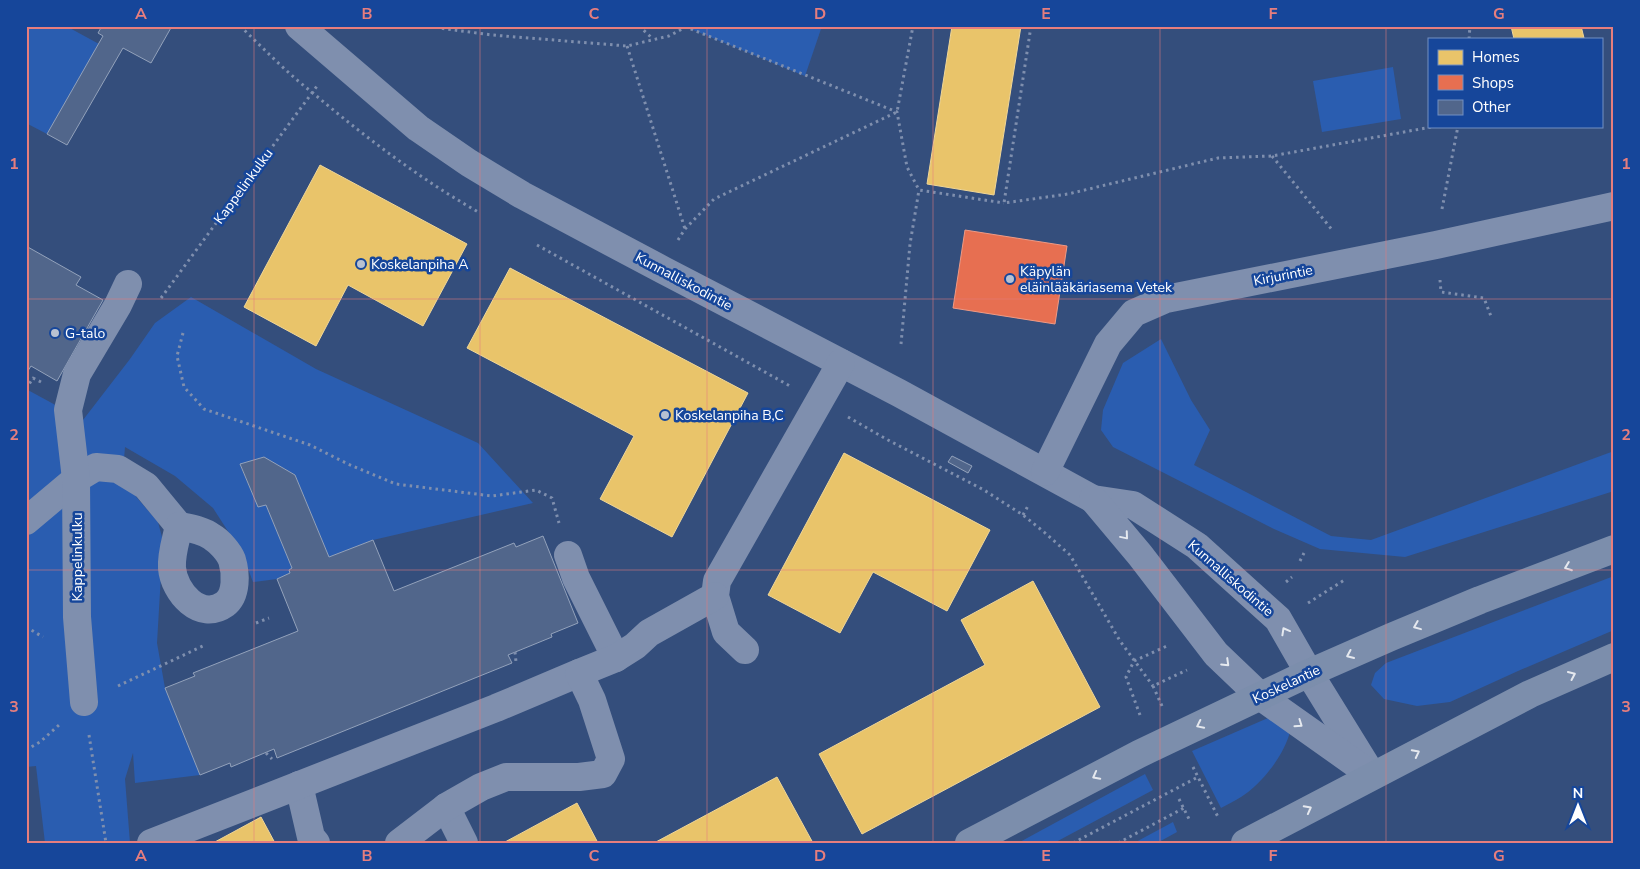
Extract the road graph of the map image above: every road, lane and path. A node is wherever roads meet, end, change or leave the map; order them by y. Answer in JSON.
{"nodes":[{"id":1,"x":240,"y":26,"type":"edge"},
{"id":2,"x":299,"y":26,"type":"edge"},
{"id":3,"x":639,"y":26,"type":"edge"},
{"id":4,"x":913,"y":26,"type":"edge"},
{"id":5,"x":1032,"y":26,"type":"edge"},
{"id":6,"x":438,"y":27,"type":"edge"},
{"id":7,"x":652,"y":38,"type":"junction"},
{"id":8,"x":627,"y":46,"type":"junction"},
{"id":9,"x":897,"y":112,"type":"junction"},
{"id":10,"x":1428,"y":128,"type":"edge"},
{"id":11,"x":1458,"y":128,"type":"edge"},
{"id":12,"x":1272,"y":156,"type":"junction"},
{"id":13,"x":919,"y":190,"type":"junction"},
{"id":14,"x":1004,"y":202,"type":"junction"},
{"id":15,"x":1614,"y":206,"type":"edge"},
{"id":16,"x":685,"y":229,"type":"junction"},
{"id":17,"x":1334,"y":232,"type":"dead end"},
{"id":18,"x":1436,"y":245,"type":"junction"},
{"id":19,"x":663,"y":270,"type":"junction"},
{"id":20,"x":128,"y":284,"type":"dead end"},
{"id":21,"x":157,"y":303,"type":"dead end"},
{"id":22,"x":1492,"y":319,"type":"dead end"},
{"id":23,"x":183,"y":333,"type":"dead end"},
{"id":24,"x":901,"y":344,"type":"dead end"},
{"id":25,"x":841,"y":363,"type":"junction"},
{"id":26,"x":856,"y":421,"type":"dead end"},
{"id":27,"x":1045,"y":472,"type":"junction"},
{"id":28,"x":76,"y":479,"type":"junction"},
{"id":29,"x":1094,"y":499,"type":"junction"},
{"id":30,"x":26,"y":521,"type":"edge"},
{"id":31,"x":179,"y":526,"type":"dead end"},
{"id":32,"x":1614,"y":549,"type":"edge"},
{"id":33,"x":1304,"y":553,"type":"dead end"},
{"id":34,"x":568,"y":555,"type":"joint"},
{"id":35,"x":1300,"y":561,"type":"dead end"},
{"id":36,"x":1346,"y":580,"type":"dead end"},
{"id":37,"x":715,"y":596,"type":"junction"},
{"id":38,"x":1304,"y":606,"type":"dead end"},
{"id":39,"x":1173,"y":643,"type":"dead end"},
{"id":40,"x":208,"y":644,"type":"dead end"},
{"id":41,"x":745,"y":650,"type":"dead end"},
{"id":42,"x":1614,"y":657,"type":"edge"},
{"id":43,"x":616,"y":658,"type":"junction"},
{"id":44,"x":1134,"y":662,"type":"junction"},
{"id":45,"x":1196,"y":665,"type":"dead end"},
{"id":46,"x":579,"y":673,"type":"junction"},
{"id":47,"x":1308,"y":673,"type":"junction"},
{"id":48,"x":1153,"y":686,"type":"junction"},
{"id":49,"x":1260,"y":696,"type":"junction"},
{"id":50,"x":84,"y":702,"type":"junction"},
{"id":51,"x":1165,"y":714,"type":"dead end"},
{"id":52,"x":1141,"y":724,"type":"dead end"},
{"id":53,"x":26,"y":750,"type":"edge"},
{"id":54,"x":1190,"y":759,"type":"dead end"},
{"id":55,"x":1372,"y":775,"type":"junction"},
{"id":56,"x":1198,"y":777,"type":"junction"},
{"id":57,"x":299,"y":784,"type":"junction"},
{"id":58,"x":1179,"y":799,"type":"dead end"},
{"id":59,"x":446,"y":807,"type":"junction"},
{"id":60,"x":1184,"y":808,"type":"junction"},
{"id":61,"x":1215,"y":810,"type":"dead end"},
{"id":62,"x":1189,"y":819,"type":"dead end"},
{"id":63,"x":106,"y":843,"type":"edge"},
{"id":64,"x":151,"y":843,"type":"edge"},
{"id":65,"x":316,"y":843,"type":"edge"},
{"id":66,"x":399,"y":843,"type":"edge"},
{"id":67,"x":464,"y":843,"type":"edge"},
{"id":68,"x":969,"y":843,"type":"edge"},
{"id":69,"x":1073,"y":843,"type":"edge"},
{"id":70,"x":1118,"y":843,"type":"edge"},
{"id":71,"x":1245,"y":843,"type":"edge"}],
"edges":[{"from":1,"to":21,"type":"path","name":"Kappelinkulku"},
{"from":2,"to":19,"type":"street","name":"Kunnalliskodintie"},
{"from":3,"to":7,"type":"path"},
{"from":4,"to":9,"type":"path"},
{"from":5,"to":14,"type":"path"},
{"from":6,"to":8,"type":"path"},
{"from":7,"to":8,"type":"path"},
{"from":7,"to":9,"type":"path"},
{"from":8,"to":16,"type":"path"},
{"from":9,"to":13,"type":"path"},
{"from":9,"to":16,"type":"path"},
{"from":10,"to":12,"type":"path"},
{"from":11,"to":18,"type":"path"},
{"from":12,"to":14,"type":"path"},
{"from":12,"to":17,"type":"path"},
{"from":13,"to":14,"type":"path"},
{"from":13,"to":24,"type":"path"},
{"from":15,"to":18,"type":"street","name":"Kirjurintie"},
{"from":16,"to":19,"type":"path"},
{"from":18,"to":22,"type":"path"},
{"from":18,"to":27,"type":"street","name":"Kirjurintie"},
{"from":19,"to":25,"type":"street","name":"Kunnalliskodintie"},
{"from":20,"to":28,"type":"street","name":"Kappelinkulku"},
{"from":23,"to":34,"type":"path"},
{"from":25,"to":27,"type":"street","name":"Kunnalliskodintie"},
{"from":25,"to":37,"type":"street"},
{"from":26,"to":44,"type":"path"},
{"from":27,"to":29,"type":"street","name":"Kunnalliskodintie"},
{"from":28,"to":30,"type":"street"},
{"from":28,"to":31,"type":"street"},
{"from":28,"to":50,"type":"street","name":"Kappelinkulku"},
{"from":47,"to":29,"type":"street","name":"Kunnalliskodintie","one_way":true},
{"from":29,"to":49,"type":"street","name":"Kunnalliskodintie","one_way":true},
{"from":32,"to":47,"type":"main road","name":"Koskelantie","one_way":true},
{"from":33,"to":35,"type":"path"},
{"from":34,"to":43,"type":"street"},
{"from":36,"to":38,"type":"path"},
{"from":37,"to":41,"type":"street"},
{"from":37,"to":43,"type":"street"},
{"from":39,"to":44,"type":"path"},
{"from":40,"to":50,"type":"path"},
{"from":55,"to":42,"type":"main road","one_way":true},
{"from":43,"to":46,"type":"street"},
{"from":44,"to":48,"type":"path"},
{"from":44,"to":52,"type":"path"},
{"from":45,"to":48,"type":"path"},
{"from":46,"to":57,"type":"street"},
{"from":46,"to":59,"type":"street"},
{"from":47,"to":49,"type":"main road","name":"Koskelantie"},
{"from":47,"to":55,"type":"street","name":"Kunnalliskodintie"},
{"from":48,"to":51,"type":"path"},
{"from":49,"to":55,"type":"street","name":"Kunnalliskodintie","one_way":true},
{"from":49,"to":68,"type":"main road","name":"Koskelantie","one_way":true},
{"from":50,"to":53,"type":"path"},
{"from":50,"to":63,"type":"path"},
{"from":54,"to":56,"type":"path"},
{"from":71,"to":55,"type":"main road","one_way":true},
{"from":56,"to":61,"type":"path"},
{"from":56,"to":69,"type":"path"},
{"from":57,"to":64,"type":"street"},
{"from":57,"to":65,"type":"street"},
{"from":58,"to":60,"type":"path"},
{"from":59,"to":66,"type":"street"},
{"from":59,"to":67,"type":"street"},
{"from":60,"to":62,"type":"path"},
{"from":60,"to":70,"type":"path"}]}
